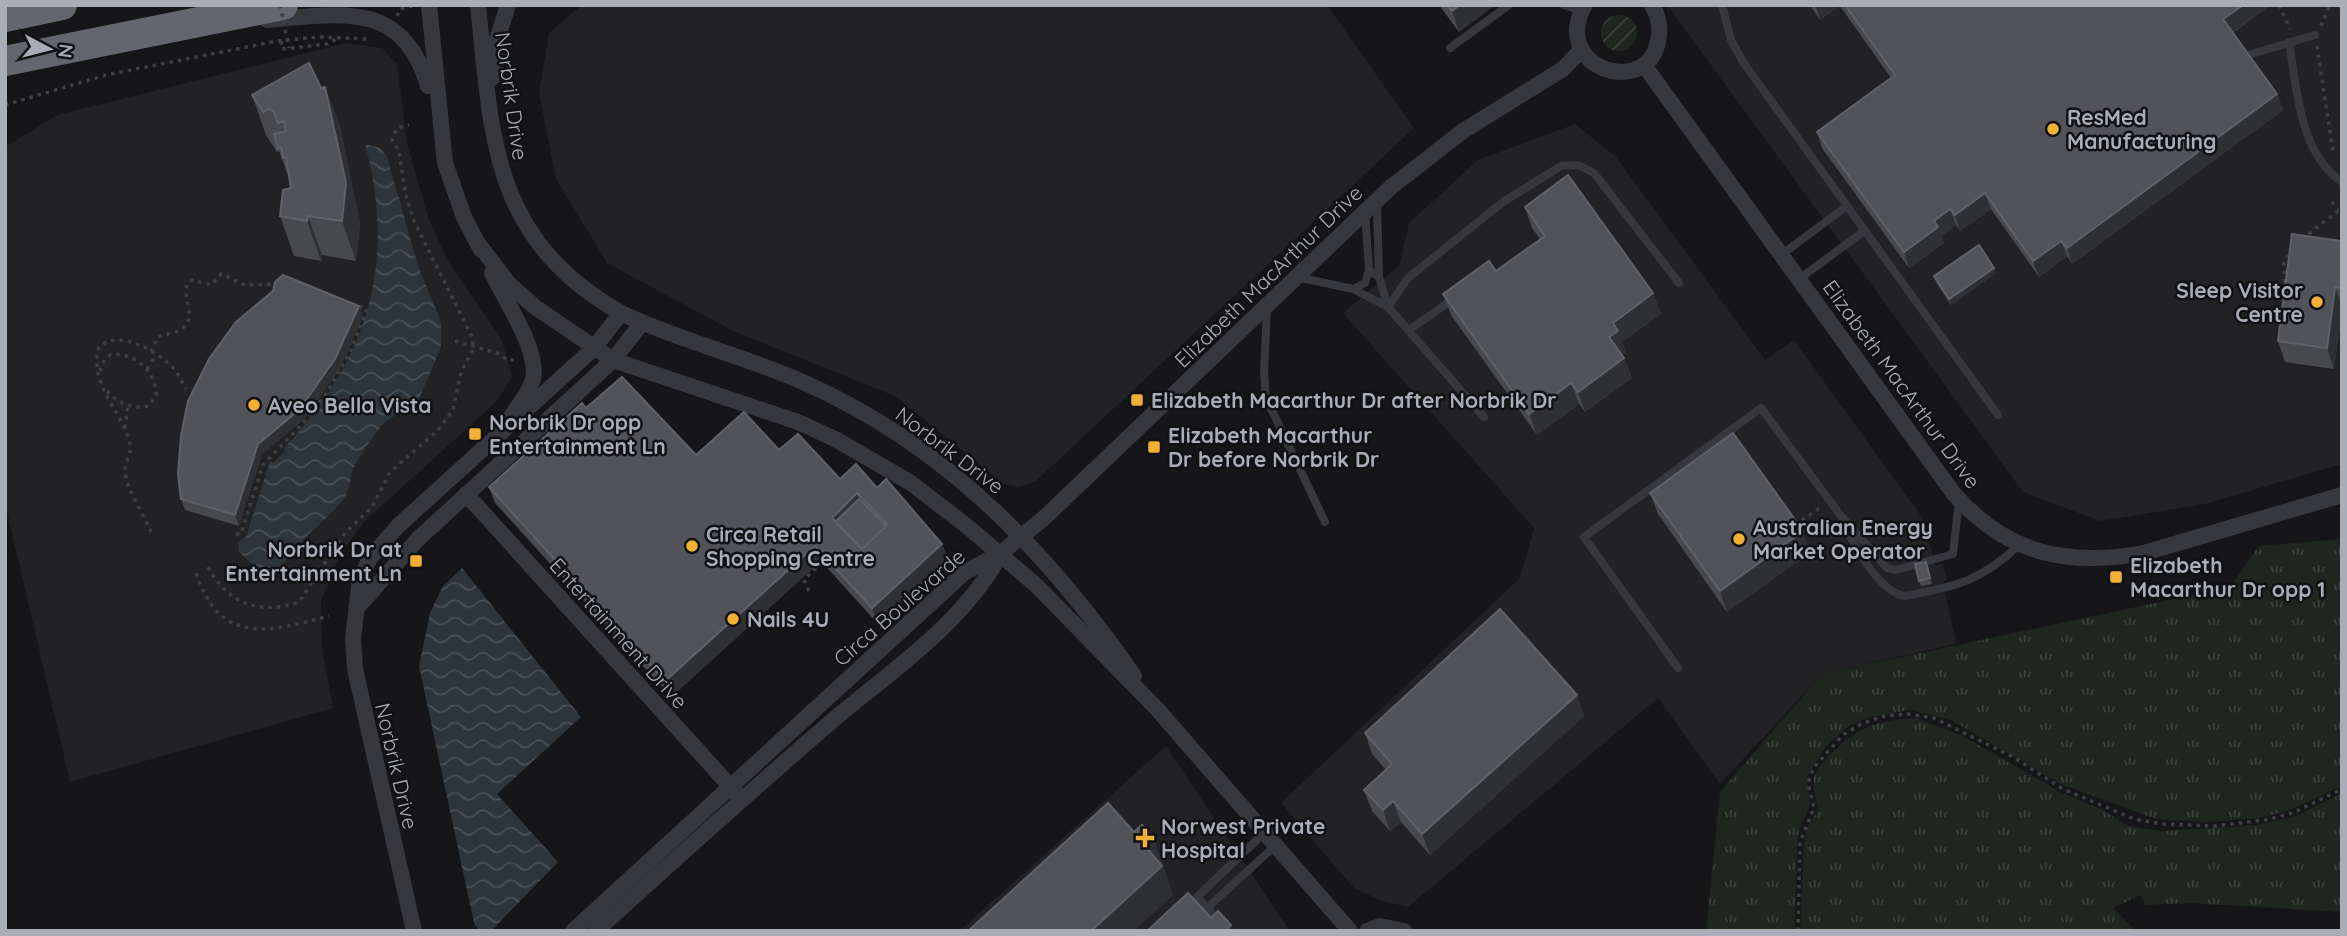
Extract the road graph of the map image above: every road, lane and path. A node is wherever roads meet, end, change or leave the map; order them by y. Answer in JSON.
{"nodes":[{"id":1,"x":62,"y":5,"type":"edge"},
{"id":2,"x":282,"y":5,"type":"edge"},
{"id":3,"x":418,"y":5,"type":"edge"},
{"id":4,"x":429,"y":5,"type":"edge"},
{"id":5,"x":478,"y":5,"type":"edge"},
{"id":6,"x":508,"y":5,"type":"edge"},
{"id":7,"x":1509,"y":5,"type":"edge"},
{"id":8,"x":1564,"y":5,"type":"edge"},
{"id":9,"x":1652,"y":5,"type":"edge"},
{"id":10,"x":1722,"y":5,"type":"edge"},
{"id":11,"x":2279,"y":5,"type":"edge"},
{"id":12,"x":2330,"y":5,"type":"edge"},
{"id":13,"x":2339,"y":5,"type":"edge"},
{"id":14,"x":1583,"y":8,"type":"edge"},
{"id":15,"x":400,"y":9,"type":"dead end"},
{"id":16,"x":2342,"y":10,"type":"edge"},
{"id":17,"x":5,"y":17,"type":"edge"},
{"id":18,"x":175,"y":27,"type":"junction"},
{"id":19,"x":2315,"y":35,"type":"junction"},
{"id":20,"x":340,"y":37,"type":"junction"},
{"id":21,"x":281,"y":40,"type":"junction"},
{"id":22,"x":374,"y":40,"type":"dead end"},
{"id":23,"x":2291,"y":42,"type":"junction"},
{"id":24,"x":289,"y":48,"type":"junction"},
{"id":25,"x":1450,"y":48,"type":"dead end"},
{"id":26,"x":1581,"y":50,"type":"junction"},
{"id":27,"x":2248,"y":55,"type":"edge"},
{"id":28,"x":5,"y":61,"type":"edge"},
{"id":29,"x":1644,"y":65,"type":"junction"},
{"id":30,"x":5,"y":106,"type":"edge"},
{"id":31,"x":490,"y":118,"type":"junction"},
{"id":32,"x":409,"y":125,"type":"dead end"},
{"id":33,"x":439,"y":125,"type":"junction"},
{"id":34,"x":2334,"y":155,"type":"dead end"},
{"id":35,"x":2342,"y":182,"type":"edge"},
{"id":36,"x":2332,"y":202,"type":"dead end"},
{"id":37,"x":1847,"y":206,"type":"junction"},
{"id":38,"x":1371,"y":207,"type":"junction"},
{"id":39,"x":2340,"y":209,"type":"edge"},
{"id":40,"x":1863,"y":232,"type":"junction"},
{"id":41,"x":477,"y":242,"type":"junction"},
{"id":42,"x":1781,"y":255,"type":"junction"},
{"id":43,"x":1369,"y":270,"type":"junction"},
{"id":44,"x":1297,"y":277,"type":"junction"},
{"id":45,"x":1379,"y":277,"type":"junction"},
{"id":46,"x":1798,"y":279,"type":"junction"},
{"id":47,"x":1679,"y":283,"type":"dead end"},
{"id":48,"x":280,"y":284,"type":"edge"},
{"id":49,"x":1353,"y":289,"type":"junction"},
{"id":50,"x":2285,"y":291,"type":"junction"},
{"id":51,"x":2294,"y":292,"type":"edge"},
{"id":52,"x":1459,"y":296,"type":"edge"},
{"id":53,"x":2285,"y":301,"type":"edge"},
{"id":54,"x":355,"y":305,"type":"edge"},
{"id":55,"x":1267,"y":306,"type":"junction"},
{"id":56,"x":1388,"y":307,"type":"junction"},
{"id":57,"x":621,"y":313,"type":"junction"},
{"id":58,"x":642,"y":323,"type":"junction"},
{"id":59,"x":1409,"y":330,"type":"junction"},
{"id":60,"x":455,"y":341,"type":"dead end"},
{"id":61,"x":473,"y":346,"type":"junction"},
{"id":62,"x":593,"y":349,"type":"junction"},
{"id":63,"x":150,"y":352,"type":"junction"},
{"id":64,"x":156,"y":355,"type":"junction"},
{"id":65,"x":515,"y":360,"type":"dead end"},
{"id":66,"x":612,"y":360,"type":"junction"},
{"id":67,"x":147,"y":369,"type":"junction"},
{"id":68,"x":100,"y":378,"type":"junction"},
{"id":69,"x":102,"y":384,"type":"junction"},
{"id":70,"x":186,"y":388,"type":"dead end"},
{"id":71,"x":128,"y":406,"type":"junction"},
{"id":72,"x":1998,"y":415,"type":"dead end"},
{"id":73,"x":1484,"y":417,"type":"dead end"},
{"id":74,"x":500,"y":434,"type":"junction"},
{"id":75,"x":127,"y":435,"type":"junction"},
{"id":76,"x":466,"y":494,"type":"junction"},
{"id":77,"x":2342,"y":495,"type":"edge"},
{"id":78,"x":1959,"y":500,"type":"junction"},
{"id":79,"x":1841,"y":516,"type":"junction"},
{"id":80,"x":1806,"y":517,"type":"dead end"},
{"id":81,"x":1325,"y":522,"type":"dead end"},
{"id":82,"x":1794,"y":526,"type":"edge"},
{"id":83,"x":151,"y":532,"type":"dead end"},
{"id":84,"x":236,"y":534,"type":"dead end"},
{"id":85,"x":1024,"y":536,"type":"junction"},
{"id":86,"x":2019,"y":545,"type":"junction"},
{"id":87,"x":1001,"y":553,"type":"junction"},
{"id":88,"x":808,"y":557,"type":"edge"},
{"id":89,"x":208,"y":567,"type":"dead end"},
{"id":90,"x":196,"y":573,"type":"dead end"},
{"id":91,"x":810,"y":591,"type":"dead end"},
{"id":92,"x":358,"y":608,"type":"junction"},
{"id":93,"x":329,"y":616,"type":"dead end"},
{"id":94,"x":1678,"y":667,"type":"dead end"},
{"id":95,"x":1158,"y":710,"type":"junction"},
{"id":96,"x":2342,"y":789,"type":"edge"},
{"id":97,"x":736,"y":794,"type":"junction"},
{"id":98,"x":1265,"y":832,"type":"junction"},
{"id":99,"x":1276,"y":845,"type":"junction"},
{"id":100,"x":1207,"y":908,"type":"junction"},
{"id":101,"x":414,"y":931,"type":"edge"},
{"id":102,"x":573,"y":931,"type":"edge"},
{"id":103,"x":596,"y":931,"type":"edge"},
{"id":104,"x":1227,"y":931,"type":"edge"},
{"id":105,"x":1350,"y":931,"type":"edge"},
{"id":106,"x":1367,"y":931,"type":"edge"},
{"id":107,"x":1404,"y":931,"type":"edge"},
{"id":108,"x":1798,"y":931,"type":"edge"}],
"edges":[{"from":1,"to":17,"type":"highway"},
{"from":2,"to":18,"type":"highway"},
{"from":2,"to":24,"type":"path","bridge":true},
{"from":3,"to":15,"type":"path"},
{"from":4,"to":33,"type":"street","name":"Norbrik Drive"},
{"from":5,"to":31,"type":"street","name":"Norbrik Drive"},
{"from":6,"to":31,"type":"street"},
{"from":7,"to":25,"type":"lane"},
{"from":8,"to":14,"type":"lane"},
{"from":9,"to":29,"type":"street"},
{"from":10,"to":37,"type":"lane"},
{"from":11,"to":23,"type":"path"},
{"from":12,"to":19,"type":"path"},
{"from":13,"to":16,"type":"path"},
{"from":14,"to":26,"type":"street"},
{"from":18,"to":28,"type":"highway"},
{"from":18,"to":33,"type":"street"},
{"from":19,"to":23,"type":"lane"},
{"from":19,"to":34,"type":"path"},
{"from":20,"to":21,"type":"path"},
{"from":20,"to":22,"type":"path"},
{"from":20,"to":24,"type":"path"},
{"from":21,"to":24,"type":"path"},
{"from":21,"to":30,"type":"path"},
{"from":23,"to":27,"type":"lane"},
{"from":23,"to":35,"type":"lane"},
{"from":26,"to":29,"type":"street"},
{"from":26,"to":38,"type":"street","name":"Elizabeth MacArthur Drive"},
{"from":29,"to":42,"type":"street","name":"Elizabeth MacArthur Drive"},
{"from":31,"to":57,"type":"street","name":"Norbrik Drive"},
{"from":32,"to":61,"type":"path"},
{"from":33,"to":41,"type":"street","name":"Norbrik Drive"},
{"from":36,"to":39,"type":"path"},
{"from":37,"to":40,"type":"lane"},
{"from":37,"to":42,"type":"lane"},
{"from":38,"to":43,"type":"lane"},
{"from":38,"to":44,"type":"street","name":"Elizabeth MacArthur Drive"},
{"from":38,"to":45,"type":"lane"},
{"from":39,"to":50,"type":"path"},
{"from":40,"to":46,"type":"lane"},
{"from":40,"to":72,"type":"lane"},
{"from":41,"to":62,"type":"street","name":"Norbrik Drive"},
{"from":41,"to":74,"type":"street","name":"Norbrik Drive"},
{"from":42,"to":46,"type":"street","name":"Elizabeth MacArthur Drive"},
{"from":43,"to":45,"type":"lane"},
{"from":43,"to":49,"type":"lane"},
{"from":44,"to":49,"type":"lane"},
{"from":44,"to":55,"type":"street","name":"Elizabeth MacArthur Drive"},
{"from":45,"to":56,"type":"lane"},
{"from":46,"to":78,"type":"street","name":"Elizabeth MacArthur Drive"},
{"from":47,"to":56,"type":"lane"},
{"from":48,"to":63,"type":"path"},
{"from":49,"to":56,"type":"lane"},
{"from":50,"to":51,"type":"path"},
{"from":50,"to":53,"type":"path"},
{"from":52,"to":59,"type":"lane"},
{"from":54,"to":84,"type":"path"},
{"from":55,"to":81,"type":"lane"},
{"from":55,"to":85,"type":"street","name":"Elizabeth MacArthur Drive"},
{"from":56,"to":59,"type":"lane"},
{"from":57,"to":58,"type":"street","name":"Norbrik Drive"},
{"from":57,"to":62,"type":"street","name":"Norbrik Drive"},
{"from":58,"to":66,"type":"street"},
{"from":58,"to":85,"type":"street","name":"Norbrik Drive"},
{"from":59,"to":73,"type":"lane"},
{"from":60,"to":61,"type":"path"},
{"from":61,"to":65,"type":"path"},
{"from":61,"to":89,"type":"path"},
{"from":62,"to":66,"type":"street","name":"Norbrik Drive"},
{"from":62,"to":74,"type":"street","name":"Norbrik Drive"},
{"from":63,"to":64,"type":"path"},
{"from":63,"to":68,"type":"path"},
{"from":64,"to":67,"type":"path"},
{"from":64,"to":70,"type":"path"},
{"from":66,"to":76,"type":"street"},
{"from":66,"to":87,"type":"street","name":"Norbrik Drive"},
{"from":67,"to":68,"type":"path"},
{"from":67,"to":71,"type":"path"},
{"from":68,"to":69,"type":"path"},
{"from":69,"to":71,"type":"path"},
{"from":69,"to":75,"type":"path"},
{"from":71,"to":75,"type":"path"},
{"from":74,"to":92,"type":"street","name":"Norbrik Drive"},
{"from":75,"to":83,"type":"path"},
{"from":76,"to":92,"type":"street"},
{"from":76,"to":97,"type":"street","name":"Entertainment Drive"},
{"from":77,"to":86,"type":"street","name":"Elizabeth MacArthur Drive"},
{"from":78,"to":79,"type":"lane"},
{"from":78,"to":86,"type":"street","name":"Elizabeth MacArthur Drive"},
{"from":79,"to":86,"type":"lane"},
{"from":79,"to":94,"type":"lane"},
{"from":80,"to":82,"type":"path"},
{"from":85,"to":87,"type":"street","name":"Elizabeth MacArthur Drive"},
{"from":85,"to":95,"type":"street","name":"Norbrik Drive"},
{"from":87,"to":95,"type":"street","name":"Norbrik Drive"},
{"from":87,"to":97,"type":"street","name":"Circa Boulevarde"},
{"from":87,"to":97,"type":"street","name":"Circa Boulevarde"},
{"from":88,"to":91,"type":"path"},
{"from":90,"to":93,"type":"path"},
{"from":92,"to":101,"type":"street","name":"Norbrik Drive"},
{"from":95,"to":98,"type":"street","name":"Norbrik Drive"},
{"from":96,"to":108,"type":"path"},
{"from":97,"to":102,"type":"street","name":"Circa Boulevarde"},
{"from":97,"to":103,"type":"street","name":"Circa Boulevarde"},
{"from":98,"to":99,"type":"street","name":"Norbrik Drive"},
{"from":98,"to":100,"type":"lane"},
{"from":99,"to":100,"type":"lane"},
{"from":99,"to":105,"type":"street","name":"Norbrik Drive"},
{"from":100,"to":104,"type":"lane"},
{"from":106,"to":107,"type":"street"}]}
